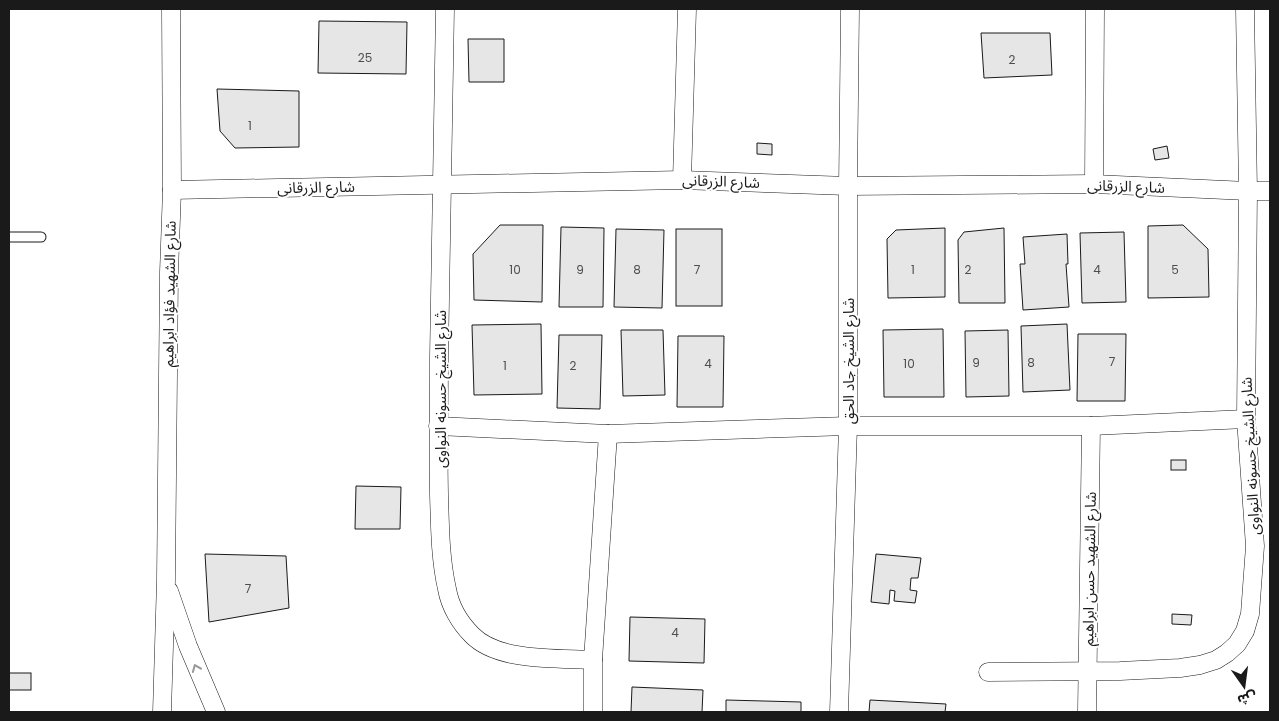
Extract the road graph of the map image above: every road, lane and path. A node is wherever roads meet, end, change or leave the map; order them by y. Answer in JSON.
{"nodes":[{"id":1,"x":171,"y":9,"type":"edge"},
{"id":2,"x":445,"y":9,"type":"edge"},
{"id":3,"x":687,"y":9,"type":"edge"},
{"id":4,"x":850,"y":9,"type":"edge"},
{"id":5,"x":1095,"y":9,"type":"edge"},
{"id":6,"x":1245,"y":9,"type":"edge"},
{"id":7,"x":682,"y":180,"type":"junction"},
{"id":8,"x":443,"y":184,"type":"junction"},
{"id":9,"x":1094,"y":184,"type":"junction"},
{"id":10,"x":848,"y":186,"type":"junction"},
{"id":11,"x":172,"y":190,"type":"junction"},
{"id":12,"x":1248,"y":191,"type":"junction"},
{"id":13,"x":1270,"y":191,"type":"edge"},
{"id":14,"x":9,"y":237,"type":"edge"},
{"id":15,"x":41,"y":237,"type":"dead end"},
{"id":16,"x":1246,"y":419,"type":"junction"},
{"id":17,"x":438,"y":426,"type":"junction"},
{"id":18,"x":848,"y":426,"type":"junction"},
{"id":19,"x":1091,"y":426,"type":"junction"},
{"id":20,"x":608,"y":434,"type":"junction"},
{"id":21,"x":166,"y":580,"type":"junction"},
{"id":22,"x":593,"y":660,"type":"junction"},
{"id":23,"x":988,"y":672,"type":"dead end"},
{"id":24,"x":1087,"y":672,"type":"junction"},
{"id":25,"x":162,"y":712,"type":"edge"},
{"id":26,"x":216,"y":712,"type":"edge"},
{"id":27,"x":592,"y":712,"type":"edge"},
{"id":28,"x":839,"y":712,"type":"edge"},
{"id":29,"x":1087,"y":712,"type":"edge"}],
"edges":[{"from":1,"to":11,"type":"street","name":"شارع الشهيد فؤاد ابراهيم"},
{"from":2,"to":8,"type":"street","name":"شارع الشيخ حسونه النواوى"},
{"from":3,"to":7,"type":"street"},
{"from":4,"to":10,"type":"street","name":"شارع الشيخ جاد الحق"},
{"from":5,"to":9,"type":"street"},
{"from":6,"to":12,"type":"street","name":"شارع الشيخ حسونه النواوى"},
{"from":7,"to":8,"type":"street","name":"شارع الزرقانى"},
{"from":7,"to":10,"type":"street","name":"شارع الزرقانى"},
{"from":8,"to":11,"type":"street","name":"شارع الزرقانى"},
{"from":8,"to":17,"type":"street","name":"شارع الشيخ حسونه النواوى"},
{"from":9,"to":10,"type":"street","name":"شارع الزرقانى"},
{"from":9,"to":12,"type":"street","name":"شارع الزرقانى"},
{"from":10,"to":18,"type":"street","name":"شارع الشيخ جاد الحق"},
{"from":11,"to":21,"type":"street","name":"شارع الشهيد فؤاد ابراهيم"},
{"from":12,"to":13,"type":"street","name":"شارع الزرقانى"},
{"from":12,"to":16,"type":"street","name":"شارع الشيخ حسونه النواوى"},
{"from":14,"to":15,"type":"lane"},
{"from":16,"to":19,"type":"street"},
{"from":16,"to":24,"type":"street","name":"شارع الشيخ حسونه النواوى"},
{"from":17,"to":20,"type":"street"},
{"from":17,"to":22,"type":"street","name":"شارع الشيخ حسونه النواوى"},
{"from":18,"to":19,"type":"street"},
{"from":18,"to":20,"type":"street"},
{"from":18,"to":28,"type":"street","name":"شارع الشيخ جاد الحق"},
{"from":19,"to":24,"type":"street","name":"شارع الشهيد حسن ابراهيم"},
{"from":20,"to":22,"type":"street"},
{"from":21,"to":25,"type":"street","name":"شارع الشهيد فؤاد ابراهيم"},
{"from":26,"to":21,"type":"street","name":"شارع الشهيد فؤاد ابراهيم","one_way":true},
{"from":22,"to":27,"type":"street"},
{"from":23,"to":24,"type":"street","name":"شارع الشيخ حسونه النواوى"},
{"from":24,"to":29,"type":"street","name":"شارع الشهيد حسن ابراهيم"}]}
